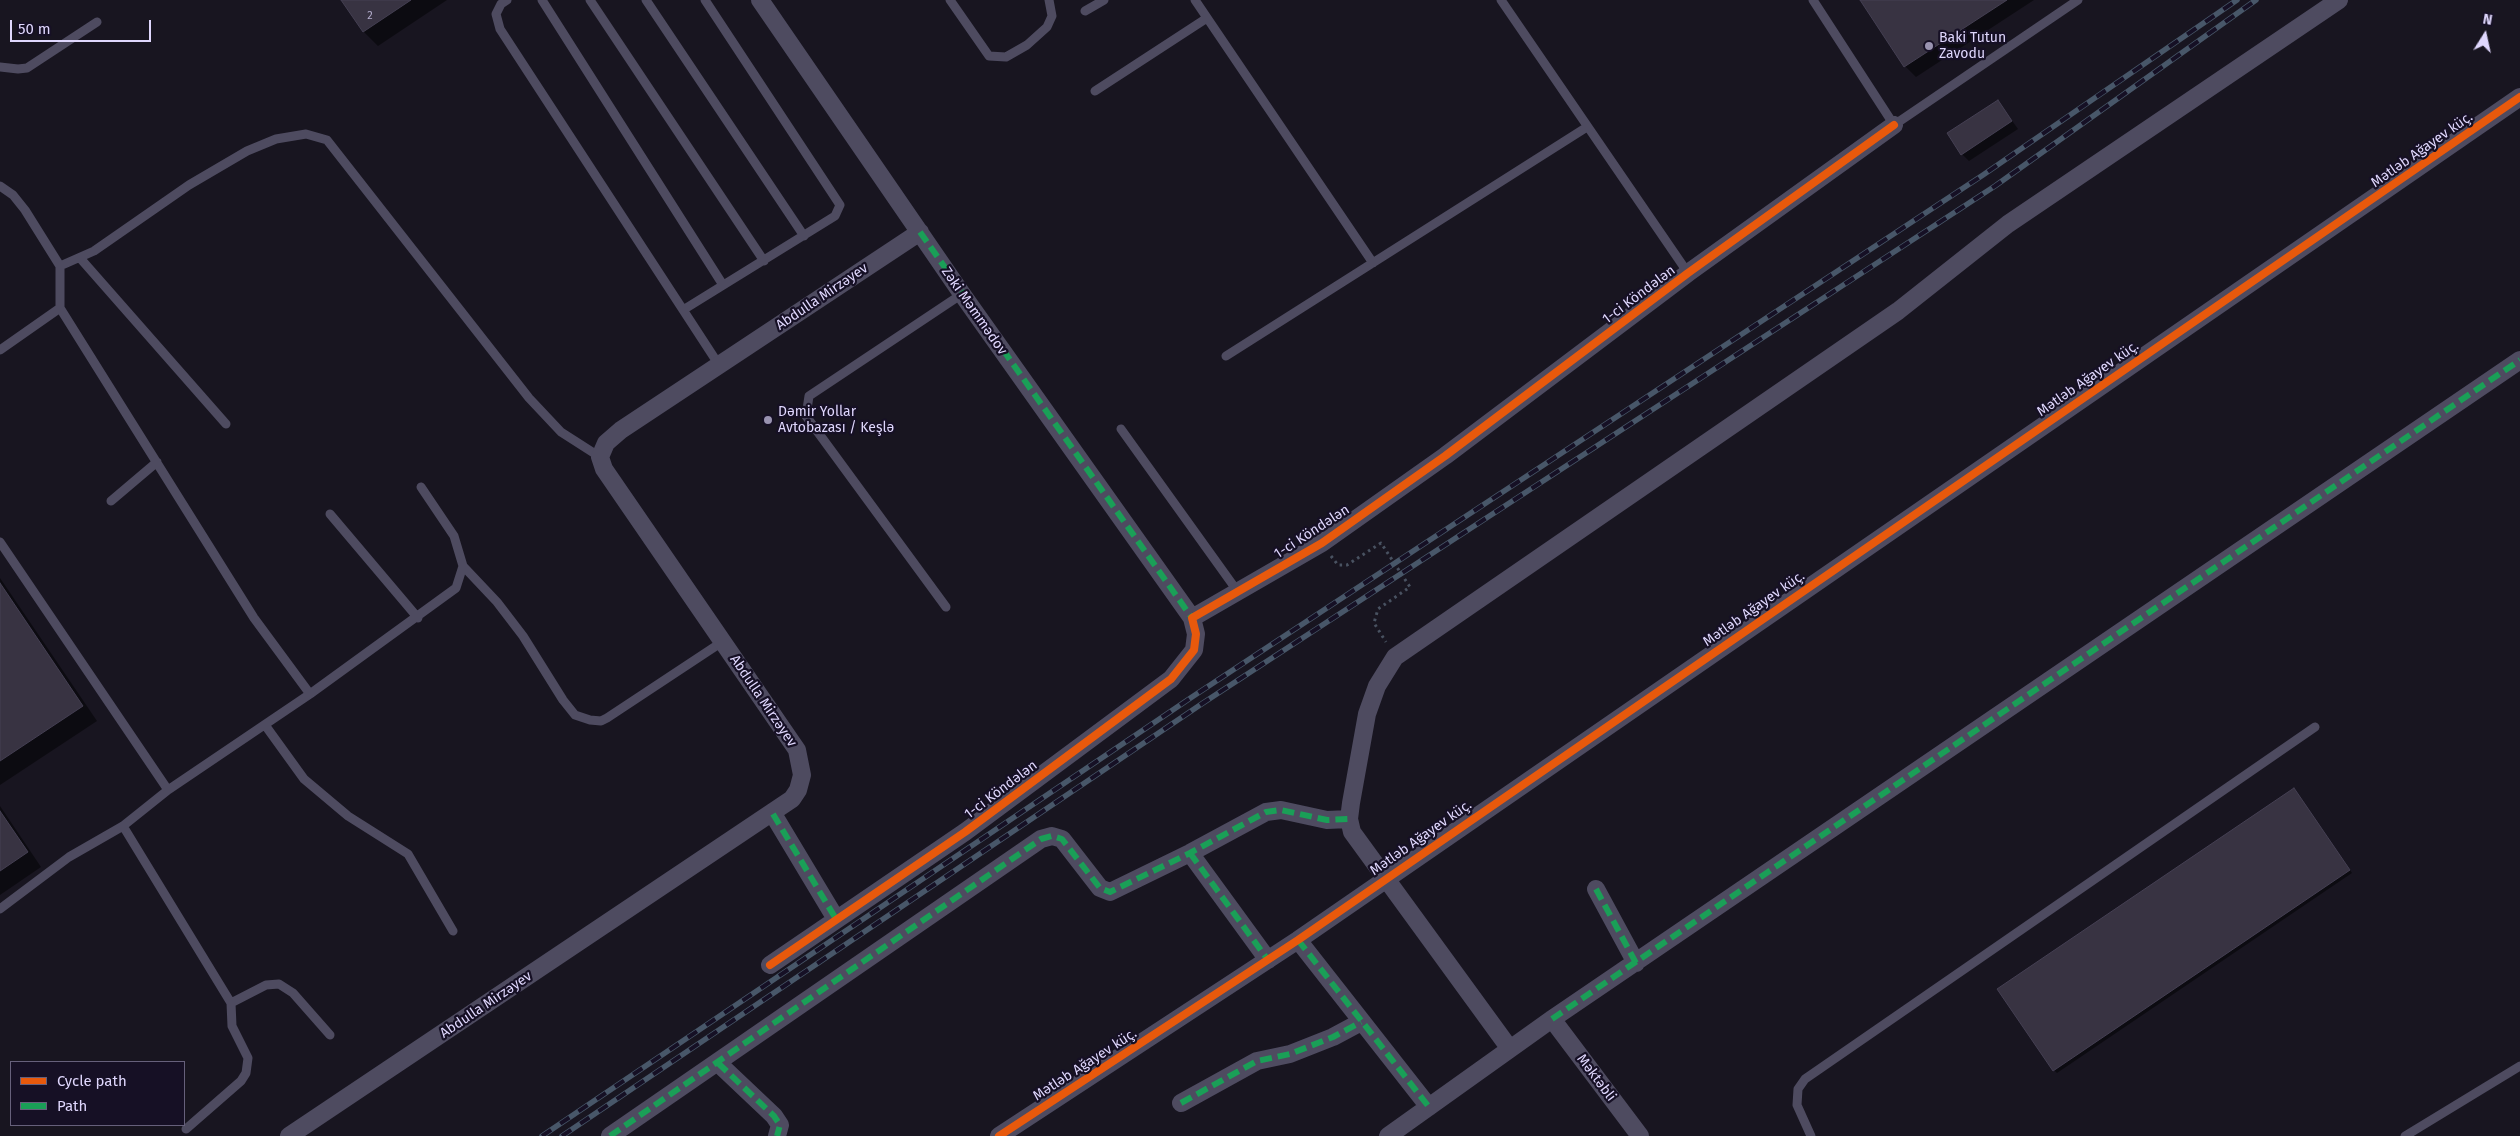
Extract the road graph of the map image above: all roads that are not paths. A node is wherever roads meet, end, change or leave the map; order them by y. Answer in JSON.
{"nodes":[{"id":1,"x":507,"y":0,"type":"edge"},
{"id":2,"x":542,"y":0,"type":"edge"},
{"id":3,"x":590,"y":0,"type":"edge"},
{"id":4,"x":646,"y":0,"type":"edge"},
{"id":5,"x":705,"y":0,"type":"edge"},
{"id":6,"x":760,"y":0,"type":"edge"},
{"id":7,"x":950,"y":0,"type":"edge"},
{"id":8,"x":1049,"y":0,"type":"edge"},
{"id":9,"x":1104,"y":0,"type":"edge"},
{"id":10,"x":1195,"y":0,"type":"edge"},
{"id":11,"x":1501,"y":0,"type":"edge"},
{"id":12,"x":1813,"y":0,"type":"edge"},
{"id":13,"x":2078,"y":0,"type":"edge"},
{"id":14,"x":2339,"y":0,"type":"edge"},
{"id":15,"x":1085,"y":12,"type":"dead end"},
{"id":16,"x":1207,"y":18,"type":"junction"},
{"id":17,"x":97,"y":22,"type":"dead end"},
{"id":18,"x":0,"y":67,"type":"edge"},
{"id":19,"x":1095,"y":91,"type":"dead end"},
{"id":20,"x":2520,"y":97,"type":"edge"},
{"id":21,"x":1894,"y":125,"type":"junction"},
{"id":22,"x":1587,"y":127,"type":"junction"},
{"id":23,"x":0,"y":186,"type":"edge"},
{"id":24,"x":920,"y":232,"type":"junction"},
{"id":25,"x":804,"y":236,"type":"junction"},
{"id":26,"x":80,"y":258,"type":"junction"},
{"id":27,"x":764,"y":261,"type":"junction"},
{"id":28,"x":1372,"y":263,"type":"junction"},
{"id":29,"x":60,"y":266,"type":"junction"},
{"id":30,"x":1688,"y":273,"type":"junction"},
{"id":31,"x":723,"y":285,"type":"junction"},
{"id":32,"x":962,"y":294,"type":"junction"},
{"id":33,"x":60,"y":308,"type":"junction"},
{"id":34,"x":683,"y":310,"type":"junction"},
{"id":35,"x":0,"y":350,"type":"edge"},
{"id":36,"x":1226,"y":356,"type":"dead end"},
{"id":37,"x":2520,"y":360,"type":"edge"},
{"id":38,"x":719,"y":366,"type":"junction"},
{"id":39,"x":226,"y":424,"type":"dead end"},
{"id":40,"x":1121,"y":429,"type":"dead end"},
{"id":41,"x":600,"y":457,"type":"junction"},
{"id":42,"x":157,"y":462,"type":"junction"},
{"id":43,"x":421,"y":487,"type":"dead end"},
{"id":44,"x":111,"y":501,"type":"dead end"},
{"id":45,"x":330,"y":514,"type":"dead end"},
{"id":46,"x":0,"y":542,"type":"edge"},
{"id":47,"x":463,"y":566,"type":"junction"},
{"id":48,"x":1238,"y":592,"type":"junction"},
{"id":49,"x":946,"y":607,"type":"dead end"},
{"id":50,"x":418,"y":618,"type":"junction"},
{"id":51,"x":1192,"y":618,"type":"junction"},
{"id":52,"x":722,"y":642,"type":"junction"},
{"id":53,"x":310,"y":694,"type":"junction"},
{"id":54,"x":265,"y":725,"type":"junction"},
{"id":55,"x":2315,"y":727,"type":"dead end"},
{"id":56,"x":168,"y":790,"type":"junction"},
{"id":57,"x":773,"y":814,"type":"junction"},
{"id":58,"x":1349,"y":819,"type":"junction"},
{"id":59,"x":124,"y":826,"type":"junction"},
{"id":60,"x":1190,"y":853,"type":"junction"},
{"id":61,"x":1385,"y":878,"type":"junction"},
{"id":62,"x":1596,"y":889,"type":"dead end"},
{"id":63,"x":0,"y":909,"type":"edge"},
{"id":64,"x":836,"y":919,"type":"junction"},
{"id":65,"x":453,"y":931,"type":"dead end"},
{"id":66,"x":1298,"y":940,"type":"junction"},
{"id":67,"x":1268,"y":960,"type":"junction"},
{"id":68,"x":1636,"y":963,"type":"junction"},
{"id":69,"x":770,"y":965,"type":"dead end"},
{"id":70,"x":231,"y":1003,"type":"junction"},
{"id":71,"x":1552,"y":1019,"type":"junction"},
{"id":72,"x":1361,"y":1022,"type":"junction"},
{"id":73,"x":330,"y":1035,"type":"dead end"},
{"id":74,"x":1510,"y":1049,"type":"junction"},
{"id":75,"x":718,"y":1063,"type":"junction"},
{"id":76,"x":2520,"y":1066,"type":"edge"},
{"id":77,"x":1181,"y":1103,"type":"dead end"},
{"id":78,"x":1429,"y":1107,"type":"junction"},
{"id":79,"x":186,"y":1129,"type":"dead end"},
{"id":80,"x":289,"y":1136,"type":"edge"},
{"id":81,"x":610,"y":1136,"type":"edge"},
{"id":82,"x":777,"y":1136,"type":"edge"},
{"id":83,"x":1000,"y":1136,"type":"edge"},
{"id":84,"x":1388,"y":1136,"type":"edge"},
{"id":85,"x":1640,"y":1136,"type":"edge"},
{"id":86,"x":1811,"y":1136,"type":"edge"},
{"id":87,"x":2406,"y":1136,"type":"edge"}],
"edges":[{"from":1,"to":34,"type":"lane"},
{"from":2,"to":31,"type":"lane"},
{"from":3,"to":27,"type":"lane"},
{"from":4,"to":25,"type":"lane"},
{"from":5,"to":25,"type":"lane"},
{"from":6,"to":24,"type":"street","name":"Zəki Məmmədov"},
{"from":7,"to":8,"type":"lane"},
{"from":9,"to":15,"type":"lane"},
{"from":10,"to":16,"type":"lane"},
{"from":11,"to":22,"type":"lane"},
{"from":12,"to":21,"type":"lane"},
{"from":13,"to":21,"type":"lane"},
{"from":14,"to":58,"type":"street"},
{"from":16,"to":19,"type":"lane"},
{"from":16,"to":28,"type":"lane"},
{"from":17,"to":18,"type":"lane"},
{"from":20,"to":61,"type":"street","name":"Mətləb Ağayev küç."},
{"from":21,"to":30,"type":"street","name":"1-ci Köndələn"},
{"from":22,"to":28,"type":"lane"},
{"from":22,"to":30,"type":"lane"},
{"from":23,"to":29,"type":"lane"},
{"from":24,"to":32,"type":"street","name":"Zəki Məmmədov"},
{"from":24,"to":38,"type":"street","name":"Abdulla Mirzəyev"},
{"from":25,"to":27,"type":"lane"},
{"from":26,"to":29,"type":"lane"},
{"from":26,"to":39,"type":"lane"},
{"from":26,"to":41,"type":"lane"},
{"from":27,"to":31,"type":"lane"},
{"from":28,"to":36,"type":"lane"},
{"from":29,"to":33,"type":"lane"},
{"from":30,"to":48,"type":"street","name":"1-ci Köndələn"},
{"from":31,"to":34,"type":"lane"},
{"from":32,"to":49,"type":"lane"},
{"from":32,"to":51,"type":"street","name":"Zəki Məmmədov"},
{"from":33,"to":35,"type":"lane"},
{"from":33,"to":42,"type":"lane"},
{"from":34,"to":38,"type":"lane"},
{"from":37,"to":68,"type":"street"},
{"from":38,"to":41,"type":"street","name":"Abdulla Mirzəyev"},
{"from":40,"to":48,"type":"lane"},
{"from":41,"to":52,"type":"street","name":"Abdulla Mirzəyev"},
{"from":42,"to":44,"type":"lane"},
{"from":42,"to":53,"type":"lane"},
{"from":43,"to":47,"type":"lane"},
{"from":45,"to":50,"type":"lane"},
{"from":46,"to":56,"type":"lane"},
{"from":47,"to":50,"type":"lane"},
{"from":47,"to":52,"type":"lane"},
{"from":48,"to":51,"type":"street","name":"1-ci Köndələn"},
{"from":50,"to":53,"type":"lane"},
{"from":51,"to":64,"type":"street","name":"1-ci Köndələn"},
{"from":52,"to":57,"type":"street","name":"Abdulla Mirzəyev"},
{"from":53,"to":54,"type":"lane"},
{"from":54,"to":56,"type":"lane"},
{"from":54,"to":65,"type":"lane"},
{"from":55,"to":86,"type":"lane"},
{"from":56,"to":59,"type":"lane"},
{"from":57,"to":64,"type":"street"},
{"from":57,"to":80,"type":"street","name":"Abdulla Mirzəyev"},
{"from":58,"to":60,"type":"street"},
{"from":58,"to":61,"type":"street","name":"Mətləb Ağayev küç."},
{"from":59,"to":63,"type":"lane"},
{"from":59,"to":70,"type":"lane"},
{"from":60,"to":67,"type":"street"},
{"from":60,"to":75,"type":"street"},
{"from":61,"to":66,"type":"street","name":"Mətləb Ağayev küç."},
{"from":61,"to":74,"type":"street","name":"Mətləb Ağayev küç."},
{"from":62,"to":68,"type":"street"},
{"from":64,"to":69,"type":"street","name":"1-ci Köndələn"},
{"from":66,"to":67,"type":"street","name":"Mətləb Ağayev küç."},
{"from":66,"to":72,"type":"street"},
{"from":67,"to":83,"type":"street","name":"Mətləb Ağayev küç."},
{"from":68,"to":71,"type":"street"},
{"from":70,"to":73,"type":"lane"},
{"from":70,"to":79,"type":"lane"},
{"from":71,"to":74,"type":"street"},
{"from":71,"to":85,"type":"street","name":"Məktəbli"},
{"from":72,"to":77,"type":"street"},
{"from":72,"to":78,"type":"street"},
{"from":74,"to":78,"type":"street"},
{"from":75,"to":81,"type":"street"},
{"from":75,"to":82,"type":"street"},
{"from":76,"to":87,"type":"lane"},
{"from":78,"to":84,"type":"street"}]}
